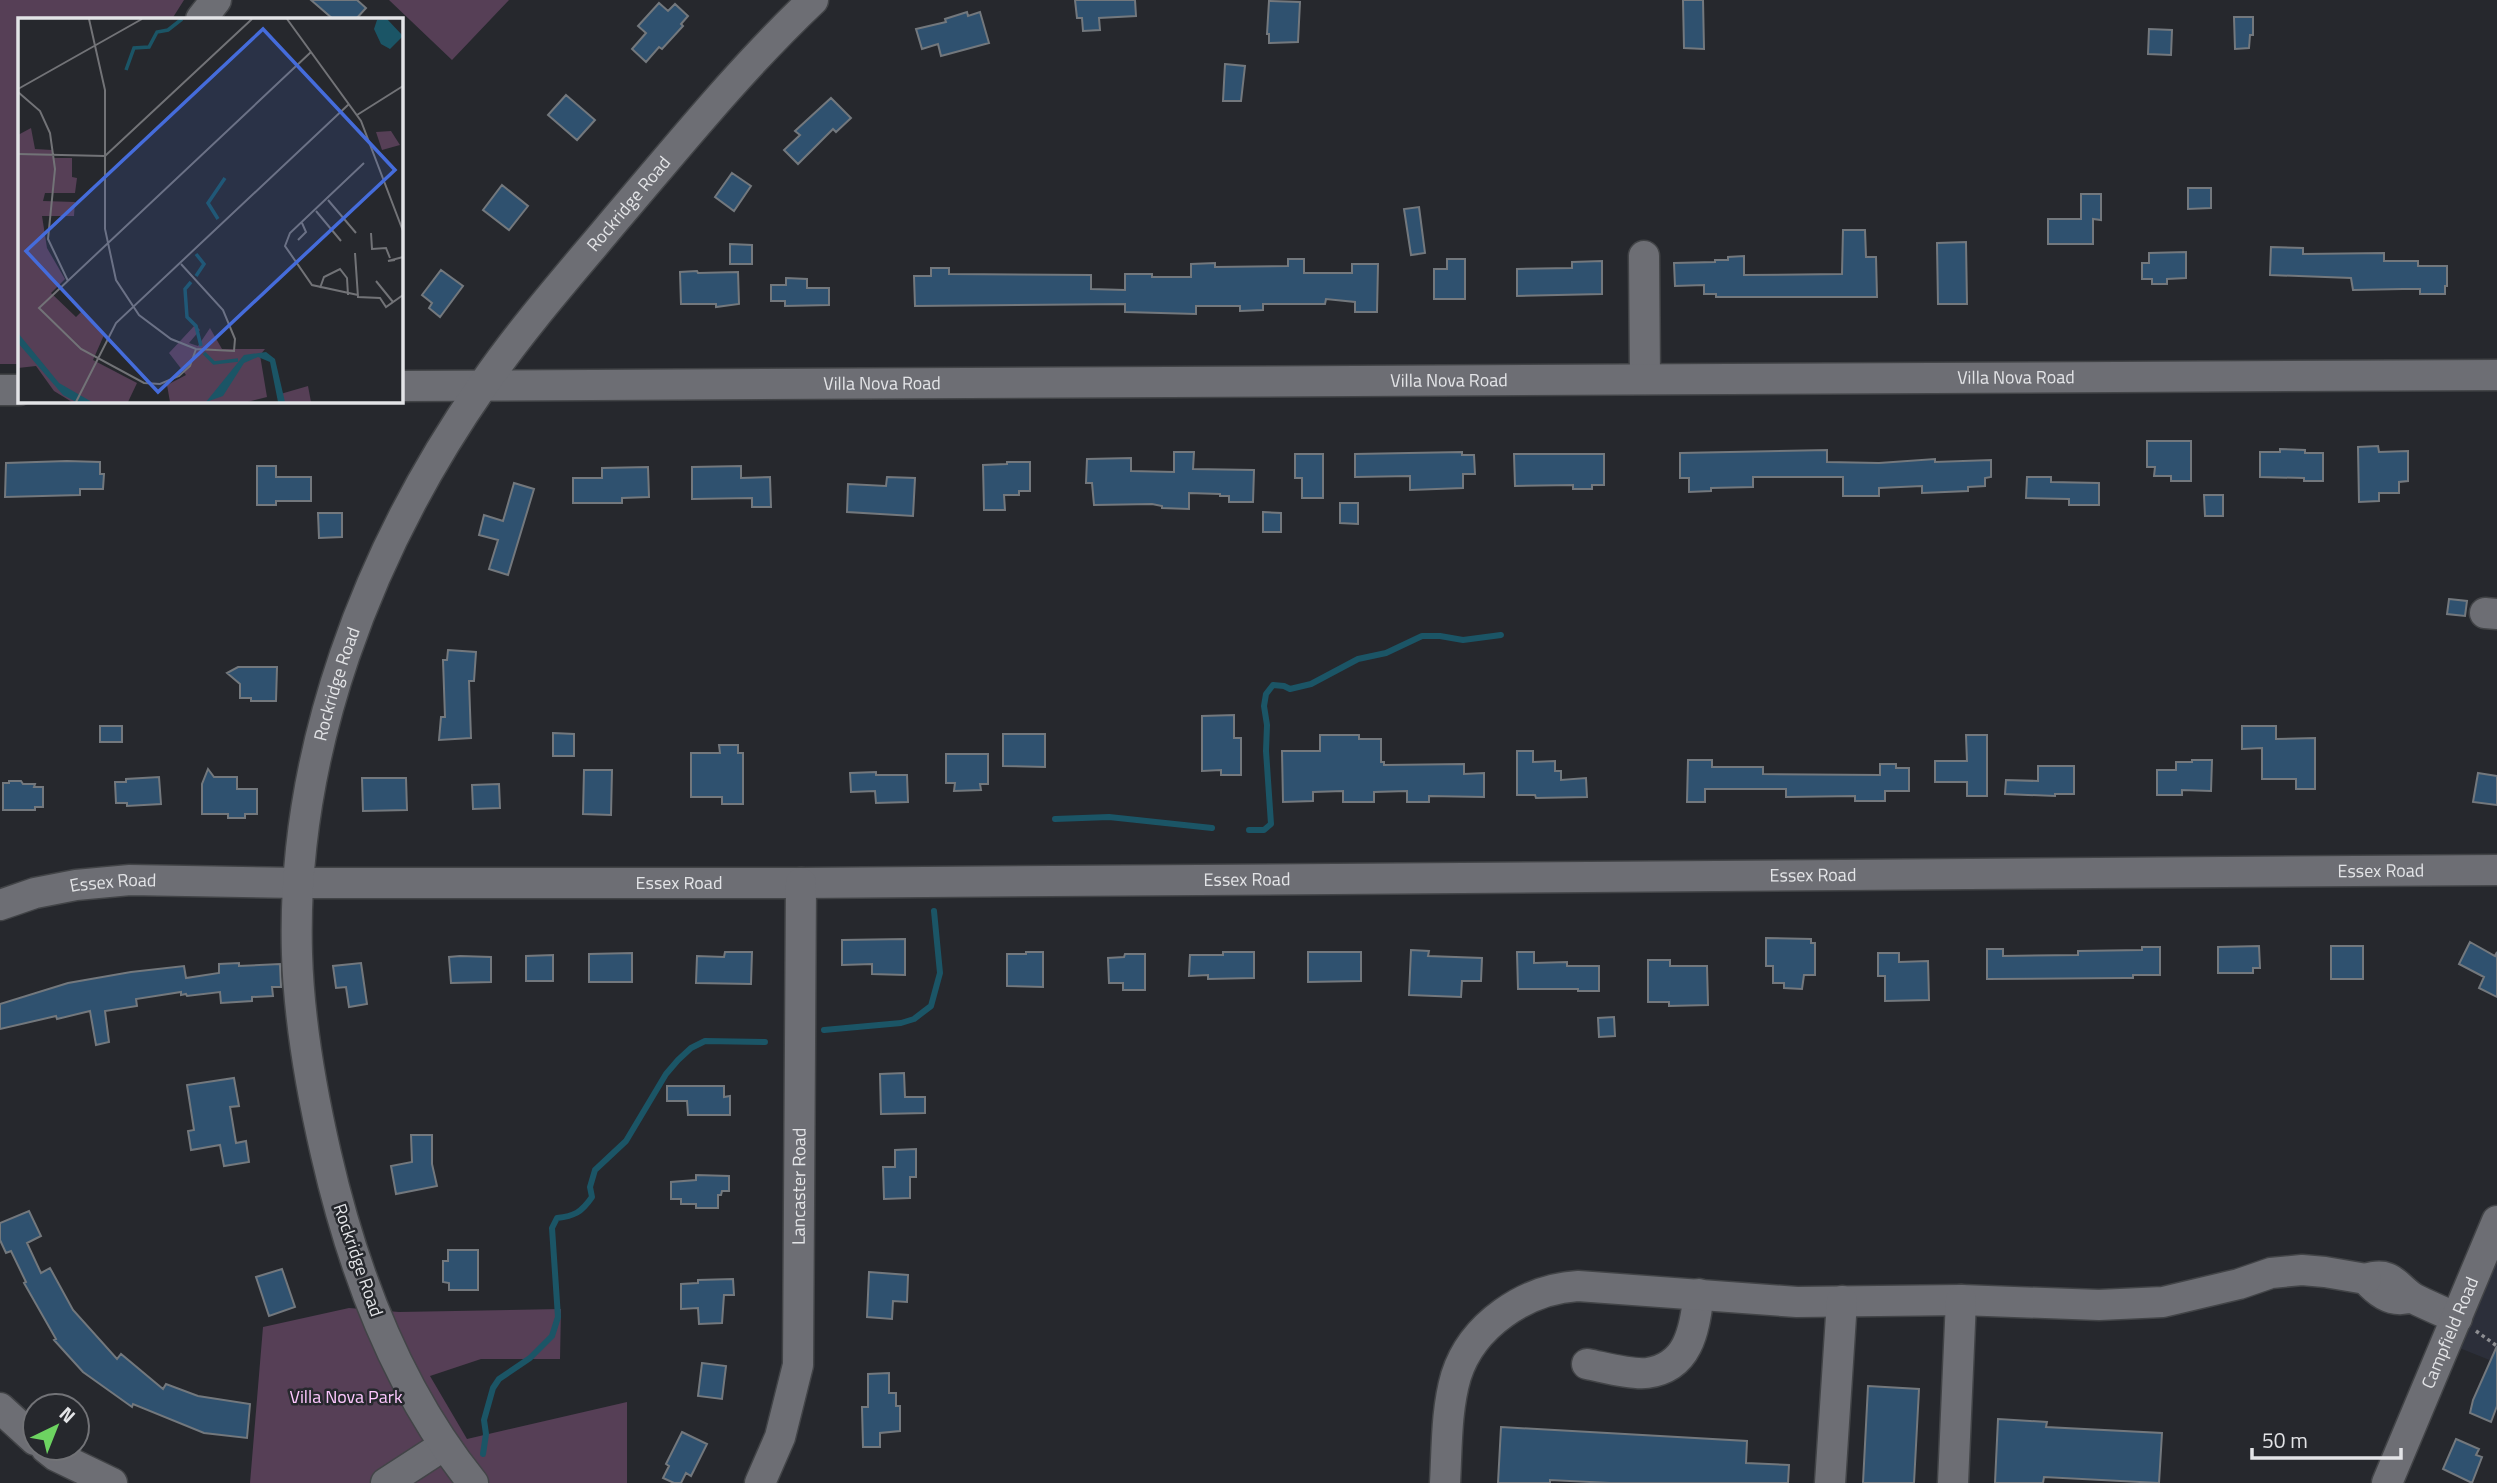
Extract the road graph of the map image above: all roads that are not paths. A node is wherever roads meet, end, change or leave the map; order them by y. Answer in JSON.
{"nodes":[{"id":1,"x":216,"y":0,"type":"edge"},
{"id":2,"x":813,"y":0,"type":"edge"},
{"id":3,"x":202,"y":18,"type":"edge"},
{"id":4,"x":1644,"y":256,"type":"dead end"},
{"id":5,"x":2497,"y":375,"type":"edge"},
{"id":6,"x":1645,"y":379,"type":"junction"},
{"id":7,"x":483,"y":384,"type":"junction"},
{"id":8,"x":402,"y":386,"type":"edge"},
{"id":9,"x":0,"y":390,"type":"edge"},
{"id":10,"x":18,"y":390,"type":"edge"},
{"id":11,"x":2497,"y":870,"type":"edge"},
{"id":12,"x":298,"y":883,"type":"junction"},
{"id":13,"x":801,"y":883,"type":"junction"},
{"id":14,"x":0,"y":905,"type":"edge"},
{"id":15,"x":2497,"y":1221,"type":"edge"},
{"id":16,"x":1699,"y":1294,"type":"junction"},
{"id":17,"x":1961,"y":1300,"type":"junction"},
{"id":18,"x":1842,"y":1301,"type":"junction"},
{"id":19,"x":2457,"y":1318,"type":"junction"},
{"id":20,"x":1587,"y":1364,"type":"dead end"},
{"id":21,"x":0,"y":1408,"type":"edge"},
{"id":22,"x":21,"y":1427,"type":"edge"},
{"id":23,"x":443,"y":1446,"type":"junction"},
{"id":24,"x":68,"y":1462,"type":"edge"},
{"id":25,"x":112,"y":1483,"type":"edge"},
{"id":26,"x":386,"y":1483,"type":"edge"},
{"id":27,"x":473,"y":1483,"type":"edge"},
{"id":28,"x":760,"y":1483,"type":"edge"},
{"id":29,"x":1445,"y":1483,"type":"edge"},
{"id":30,"x":1830,"y":1483,"type":"edge"},
{"id":31,"x":1953,"y":1483,"type":"edge"},
{"id":32,"x":2387,"y":1483,"type":"edge"}],
"edges":[{"from":1,"to":3,"type":"street"},
{"from":2,"to":7,"type":"street","name":"Rockridge Road"},
{"from":4,"to":6,"type":"street"},
{"from":5,"to":6,"type":"street","name":"Villa Nova Road"},
{"from":6,"to":7,"type":"street","name":"Villa Nova Road"},
{"from":7,"to":8,"type":"street","name":"Villa Nova Road"},
{"from":7,"to":12,"type":"street","name":"Rockridge Road"},
{"from":9,"to":10,"type":"street"},
{"from":11,"to":13,"type":"street","name":"Essex Road"},
{"from":12,"to":13,"type":"street","name":"Essex Road"},
{"from":12,"to":14,"type":"street","name":"Essex Road"},
{"from":12,"to":23,"type":"street","name":"Rockridge Road"},
{"from":13,"to":28,"type":"street","name":"Lancaster Road"},
{"from":15,"to":19,"type":"street","name":"Campfield Road"},
{"from":16,"to":18,"type":"street"},
{"from":16,"to":20,"type":"street"},
{"from":16,"to":29,"type":"street"},
{"from":17,"to":18,"type":"street"},
{"from":17,"to":19,"type":"street"},
{"from":17,"to":31,"type":"street"},
{"from":18,"to":30,"type":"street"},
{"from":19,"to":32,"type":"street","name":"Campfield Road"},
{"from":21,"to":22,"type":"street"},
{"from":23,"to":26,"type":"street"},
{"from":23,"to":27,"type":"street","name":"Rockridge Road"},
{"from":24,"to":25,"type":"street"}]}
